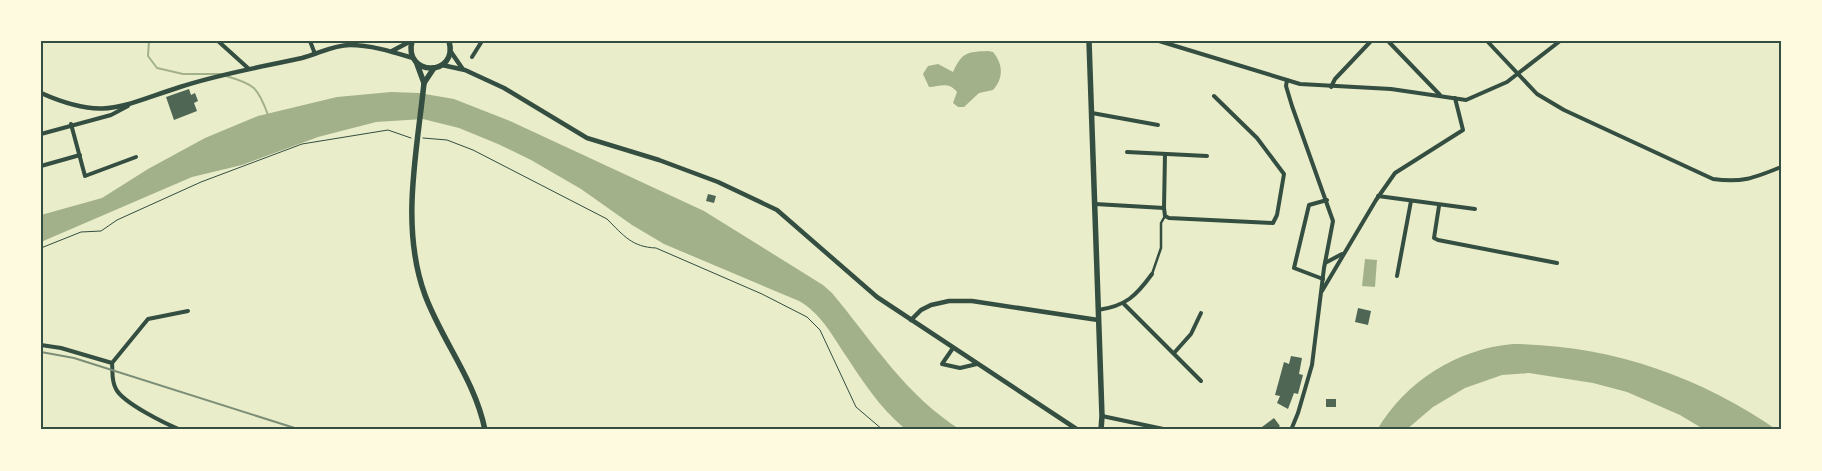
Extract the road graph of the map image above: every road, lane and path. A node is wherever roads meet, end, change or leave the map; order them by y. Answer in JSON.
{"nodes":[{"id":1,"x":218,"y":41,"type":"edge"},
{"id":2,"x":310,"y":41,"type":"edge"},
{"id":3,"x":411,"y":41,"type":"edge"},
{"id":4,"x":450,"y":41,"type":"edge"},
{"id":5,"x":482,"y":41,"type":"edge"},
{"id":6,"x":1089,"y":41,"type":"edge"},
{"id":7,"x":1159,"y":41,"type":"edge"},
{"id":8,"x":1371,"y":41,"type":"edge"},
{"id":9,"x":1388,"y":41,"type":"edge"},
{"id":10,"x":1486,"y":41,"type":"edge"},
{"id":11,"x":1560,"y":41,"type":"edge"},
{"id":12,"x":390,"y":52,"type":"junction"},
{"id":13,"x":450,"y":52,"type":"junction"},
{"id":14,"x":315,"y":54,"type":"junction"},
{"id":15,"x":472,"y":57,"type":"dead end"},
{"id":16,"x":415,"y":61,"type":"junction"},
{"id":17,"x":442,"y":65,"type":"junction"},
{"id":18,"x":249,"y":69,"type":"junction"},
{"id":19,"x":432,"y":70,"type":"junction"},
{"id":20,"x":465,"y":70,"type":"junction"},
{"id":21,"x":1520,"y":74,"type":"junction"},
{"id":22,"x":1287,"y":80,"type":"junction"},
{"id":23,"x":424,"y":83,"type":"junction"},
{"id":24,"x":1331,"y":87,"type":"junction"},
{"id":25,"x":41,"y":93,"type":"edge"},
{"id":26,"x":1214,"y":96,"type":"dead end"},
{"id":27,"x":1440,"y":96,"type":"junction"},
{"id":28,"x":1455,"y":98,"type":"junction"},
{"id":29,"x":128,"y":106,"type":"junction"},
{"id":30,"x":101,"y":108,"type":"junction"},
{"id":31,"x":107,"y":108,"type":"junction"},
{"id":32,"x":1092,"y":114,"type":"junction"},
{"id":33,"x":103,"y":117,"type":"junction"},
{"id":34,"x":95,"y":119,"type":"junction"},
{"id":35,"x":71,"y":124,"type":"junction"},
{"id":36,"x":1158,"y":125,"type":"dead end"},
{"id":37,"x":41,"y":134,"type":"edge"},
{"id":38,"x":1127,"y":152,"type":"dead end"},
{"id":39,"x":1165,"y":154,"type":"junction"},
{"id":40,"x":80,"y":155,"type":"junction"},
{"id":41,"x":136,"y":156,"type":"dead end"},
{"id":42,"x":1207,"y":156,"type":"dead end"},
{"id":43,"x":41,"y":166,"type":"edge"},
{"id":44,"x":1781,"y":167,"type":"edge"},
{"id":45,"x":1378,"y":196,"type":"junction"},
{"id":46,"x":1327,"y":200,"type":"junction"},
{"id":47,"x":1411,"y":202,"type":"junction"},
{"id":48,"x":1095,"y":204,"type":"junction"},
{"id":49,"x":1439,"y":206,"type":"junction"},
{"id":50,"x":1164,"y":208,"type":"junction"},
{"id":51,"x":1475,"y":209,"type":"dead end"},
{"id":52,"x":1165,"y":216,"type":"junction"},
{"id":53,"x":41,"y":248,"type":"edge"},
{"id":54,"x":1344,"y":253,"type":"junction"},
{"id":55,"x":1325,"y":263,"type":"junction"},
{"id":56,"x":1557,"y":263,"type":"dead end"},
{"id":57,"x":1152,"y":274,"type":"joint"},
{"id":58,"x":1397,"y":276,"type":"dead end"},
{"id":59,"x":1323,"y":278,"type":"junction"},
{"id":60,"x":1322,"y":293,"type":"junction"},
{"id":61,"x":1124,"y":304,"type":"junction"},
{"id":62,"x":1098,"y":310,"type":"junction"},
{"id":63,"x":188,"y":311,"type":"dead end"},
{"id":64,"x":1201,"y":313,"type":"dead end"},
{"id":65,"x":912,"y":320,"type":"junction"},
{"id":66,"x":1098,"y":320,"type":"junction"},
{"id":67,"x":41,"y":345,"type":"edge"},
{"id":68,"x":953,"y":348,"type":"junction"},
{"id":69,"x":1174,"y":353,"type":"junction"},
{"id":70,"x":112,"y":363,"type":"junction"},
{"id":71,"x":977,"y":364,"type":"junction"},
{"id":72,"x":1202,"y":381,"type":"dead end"},
{"id":73,"x":1102,"y":416,"type":"junction"},
{"id":74,"x":181,"y":430,"type":"edge"},
{"id":75,"x":485,"y":430,"type":"edge"},
{"id":76,"x":883,"y":430,"type":"edge"},
{"id":77,"x":1078,"y":430,"type":"edge"},
{"id":78,"x":1100,"y":430,"type":"edge"},
{"id":79,"x":1168,"y":430,"type":"edge"},
{"id":80,"x":1290,"y":430,"type":"edge"}],
"edges":[{"from":1,"to":18,"type":"street"},
{"from":2,"to":14,"type":"street"},
{"from":3,"to":12,"type":"street"},
{"from":3,"to":16,"type":"main road"},
{"from":4,"to":13,"type":"main road"},
{"from":5,"to":15,"type":"street"},
{"from":6,"to":32,"type":"main road"},
{"from":7,"to":22,"type":"street"},
{"from":8,"to":24,"type":"street"},
{"from":9,"to":27,"type":"street"},
{"from":10,"to":21,"type":"street"},
{"from":11,"to":21,"type":"street"},
{"from":12,"to":14,"type":"street"},
{"from":12,"to":16,"type":"street"},
{"from":13,"to":17,"type":"main road"},
{"from":13,"to":20,"type":"street"},
{"from":14,"to":18,"type":"street"},
{"from":16,"to":19,"type":"main road"},
{"from":16,"to":23,"type":"main road"},
{"from":17,"to":19,"type":"main road"},
{"from":17,"to":20,"type":"street"},
{"from":18,"to":29,"type":"street"},
{"from":19,"to":23,"type":"main road"},
{"from":20,"to":65,"type":"street"},
{"from":21,"to":28,"type":"street"},
{"from":21,"to":44,"type":"street"},
{"from":22,"to":24,"type":"street"},
{"from":22,"to":46,"type":"street"},
{"from":23,"to":75,"type":"main road"},
{"from":24,"to":27,"type":"street"},
{"from":25,"to":30,"type":"street"},
{"from":26,"to":52,"type":"street"},
{"from":27,"to":28,"type":"street"},
{"from":28,"to":45,"type":"street"},
{"from":29,"to":31,"type":"street"},
{"from":29,"to":33,"type":"street"},
{"from":30,"to":31,"type":"street"},
{"from":30,"to":34,"type":"street"},
{"from":31,"to":33,"type":"street"},
{"from":32,"to":36,"type":"street"},
{"from":32,"to":48,"type":"main road"},
{"from":33,"to":34,"type":"street"},
{"from":34,"to":35,"type":"street"},
{"from":35,"to":37,"type":"street"},
{"from":35,"to":40,"type":"street"},
{"from":38,"to":39,"type":"street"},
{"from":39,"to":42,"type":"street"},
{"from":39,"to":50,"type":"street"},
{"from":40,"to":41,"type":"street"},
{"from":40,"to":43,"type":"street"},
{"from":45,"to":47,"type":"street"},
{"from":45,"to":54,"type":"street"},
{"from":46,"to":55,"type":"street"},
{"from":46,"to":59,"type":"street"},
{"from":47,"to":49,"type":"street"},
{"from":47,"to":58,"type":"street"},
{"from":48,"to":50,"type":"street"},
{"from":48,"to":62,"type":"main road"},
{"from":49,"to":51,"type":"street"},
{"from":49,"to":56,"type":"street"},
{"from":50,"to":52,"type":"street"},
{"from":52,"to":57,"type":"street"},
{"from":53,"to":76,"type":"path"},
{"from":54,"to":55,"type":"street"},
{"from":54,"to":60,"type":"street"},
{"from":55,"to":59,"type":"street"},
{"from":57,"to":61,"type":"street"},
{"from":59,"to":60,"type":"street"},
{"from":60,"to":80,"type":"street"},
{"from":61,"to":62,"type":"street"},
{"from":61,"to":69,"type":"street"},
{"from":62,"to":66,"type":"main road"},
{"from":63,"to":70,"type":"street"},
{"from":64,"to":69,"type":"street"},
{"from":65,"to":66,"type":"street"},
{"from":65,"to":68,"type":"street"},
{"from":66,"to":73,"type":"main road"},
{"from":67,"to":70,"type":"street"},
{"from":68,"to":71,"type":"street"},
{"from":68,"to":71,"type":"street"},
{"from":69,"to":72,"type":"street"},
{"from":70,"to":74,"type":"street"},
{"from":71,"to":77,"type":"street"},
{"from":73,"to":78,"type":"main road"},
{"from":73,"to":79,"type":"street"}]}
